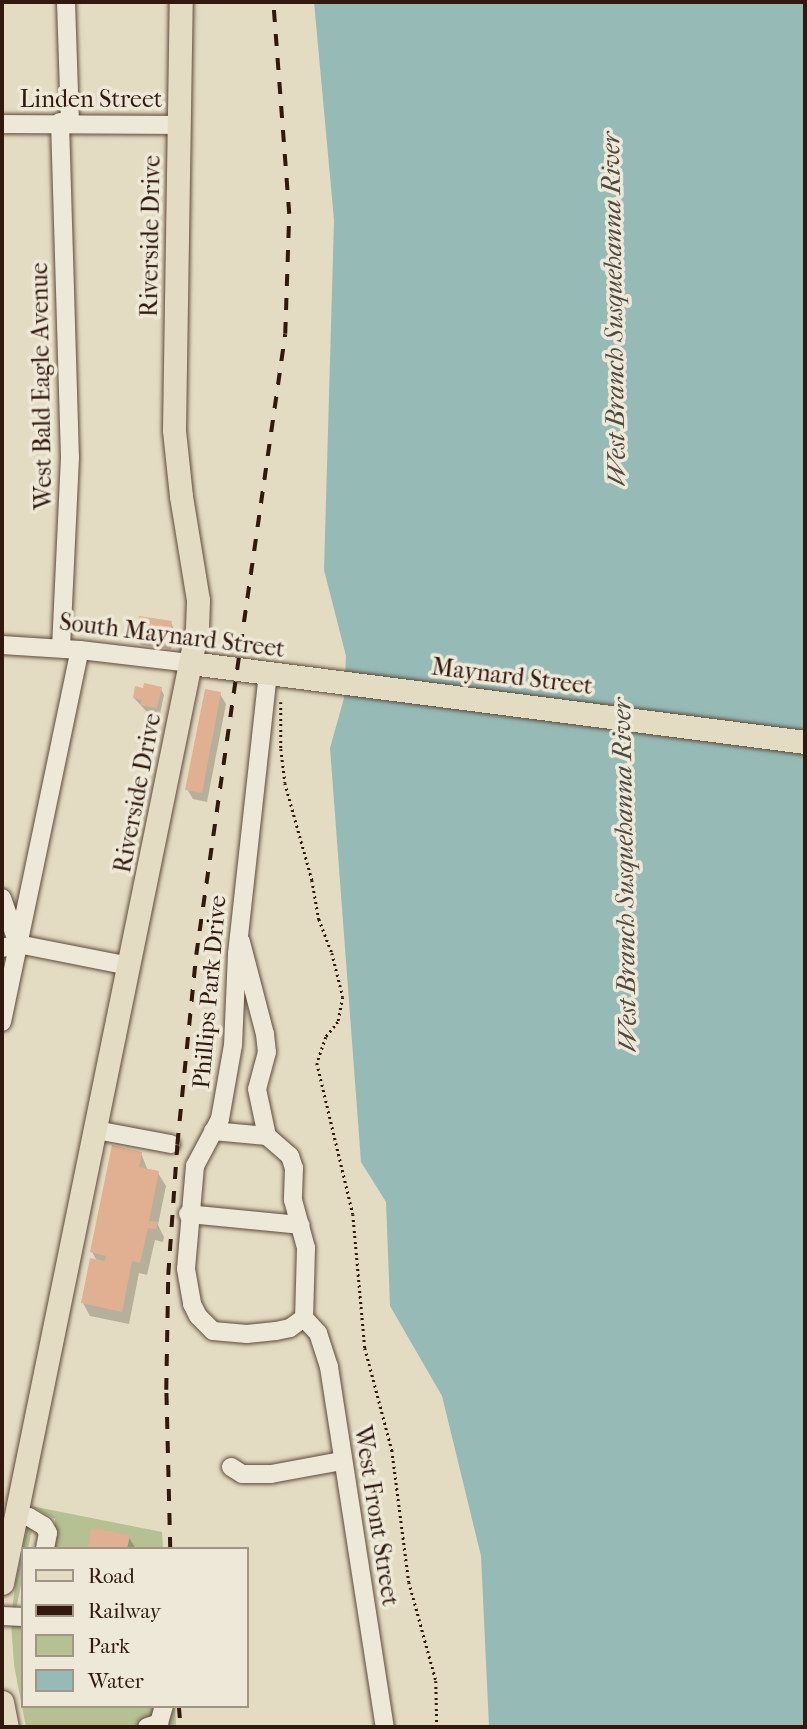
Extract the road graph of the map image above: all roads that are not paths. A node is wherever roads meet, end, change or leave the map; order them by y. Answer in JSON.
{"nodes":[{"id":1,"x":66,"y":2,"type":"edge"},
{"id":2,"x":181,"y":2,"type":"edge"},
{"id":3,"x":65,"y":122,"type":"junction"},
{"id":4,"x":2,"y":124,"type":"edge"},
{"id":5,"x":179,"y":125,"type":"junction"},
{"id":6,"x":2,"y":645,"type":"edge"},
{"id":7,"x":61,"y":648,"type":"junction"},
{"id":8,"x":80,"y":650,"type":"junction"},
{"id":9,"x":191,"y":663,"type":"junction"},
{"id":10,"x":268,"y":673,"type":"junction"},
{"id":11,"x":336,"y":681,"type":"joint"},
{"id":12,"x":805,"y":742,"type":"edge"},
{"id":13,"x":2,"y":898,"type":"edge"},
{"id":14,"x":239,"y":936,"type":"junction"},
{"id":15,"x":10,"y":946,"type":"edge"},
{"id":16,"x":129,"y":966,"type":"junction"},
{"id":17,"x":2,"y":1022,"type":"edge"},
{"id":18,"x":96,"y":1130,"type":"junction"},
{"id":19,"x":212,"y":1131,"type":"junction"},
{"id":20,"x":267,"y":1136,"type":"junction"},
{"id":21,"x":185,"y":1147,"type":"junction"},
{"id":22,"x":188,"y":1214,"type":"junction"},
{"id":23,"x":300,"y":1224,"type":"junction"},
{"id":24,"x":304,"y":1318,"type":"junction"},
{"id":25,"x":341,"y":1461,"type":"junction"},
{"id":26,"x":231,"y":1467,"type":"dead end"},
{"id":27,"x":16,"y":1515,"type":"junction"},
{"id":28,"x":45,"y":1547,"type":"edge"},
{"id":29,"x":2,"y":1583,"type":"edge"},
{"id":30,"x":2,"y":1616,"type":"edge"},
{"id":31,"x":21,"y":1617,"type":"edge"},
{"id":32,"x":2,"y":1702,"type":"edge"},
{"id":33,"x":163,"y":1708,"type":"edge"},
{"id":34,"x":7,"y":1727,"type":"edge"},
{"id":35,"x":147,"y":1727,"type":"edge"},
{"id":36,"x":385,"y":1727,"type":"edge"}],
"edges":[{"from":1,"to":3,"type":"street","name":"West Bald Eagle Avenue"},
{"from":2,"to":5,"type":"main road","name":"Riverside Drive"},
{"from":3,"to":4,"type":"street","name":"Linden Street"},
{"from":3,"to":5,"type":"street","name":"Linden Street"},
{"from":3,"to":7,"type":"street","name":"West Bald Eagle Avenue"},
{"from":5,"to":9,"type":"main road","name":"Riverside Drive"},
{"from":6,"to":7,"type":"street","name":"South Maynard Street"},
{"from":7,"to":8,"type":"street","name":"South Maynard Street"},
{"from":8,"to":9,"type":"street","name":"South Maynard Street"},
{"from":8,"to":15,"type":"street"},
{"from":9,"to":10,"type":"main road","name":"South Maynard Street"},
{"from":9,"to":16,"type":"main road","name":"Riverside Drive"},
{"from":10,"to":11,"type":"main road","name":"South Maynard Street"},
{"from":10,"to":14,"type":"street","name":"Phillips Park Drive"},
{"from":11,"to":12,"type":"main road","name":"Maynard Street"},
{"from":13,"to":15,"type":"street"},
{"from":14,"to":19,"type":"street","name":"Phillips Park Drive"},
{"from":14,"to":20,"type":"street"},
{"from":15,"to":16,"type":"street"},
{"from":15,"to":17,"type":"street"},
{"from":16,"to":18,"type":"main road","name":"Riverside Drive"},
{"from":18,"to":21,"type":"street"},
{"from":18,"to":27,"type":"main road","name":"Riverside Drive"},
{"from":19,"to":20,"type":"street"},
{"from":19,"to":21,"type":"street","name":"Phillips Park Drive"},
{"from":20,"to":23,"type":"street"},
{"from":21,"to":22,"type":"street","name":"Phillips Park Drive"},
{"from":22,"to":23,"type":"street"},
{"from":22,"to":24,"type":"street","name":"Phillips Park Drive"},
{"from":23,"to":24,"type":"street"},
{"from":24,"to":25,"type":"street","name":"West Front Street"},
{"from":25,"to":26,"type":"street"},
{"from":25,"to":36,"type":"street","name":"West Front Street"},
{"from":27,"to":28,"type":"street"},
{"from":27,"to":29,"type":"main road","name":"Riverside Drive"},
{"from":30,"to":31,"type":"street"},
{"from":32,"to":34,"type":"main road"},
{"from":33,"to":35,"type":"street"}]}
